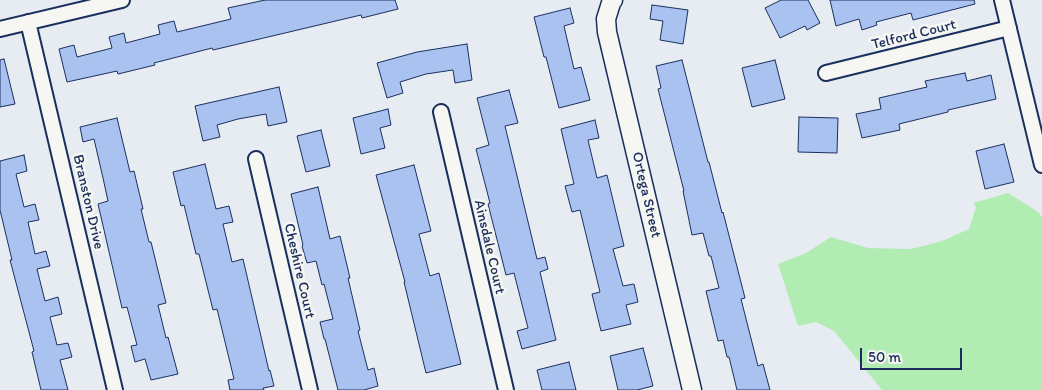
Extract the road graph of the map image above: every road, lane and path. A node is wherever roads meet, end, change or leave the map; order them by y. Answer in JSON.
{"nodes":[{"id":1,"x":122,"y":0,"type":"edge"},
{"id":2,"x":613,"y":0,"type":"edge"},
{"id":3,"x":1002,"y":0,"type":"edge"},
{"id":4,"x":28,"y":22,"type":"junction"},
{"id":5,"x":0,"y":28,"type":"edge"},
{"id":6,"x":1009,"y":28,"type":"junction"},
{"id":7,"x":826,"y":73,"type":"dead end"},
{"id":8,"x":440,"y":112,"type":"dead end"},
{"id":9,"x":256,"y":159,"type":"dead end"},
{"id":10,"x":1042,"y":165,"type":"edge"},
{"id":11,"x":116,"y":390,"type":"edge"},
{"id":12,"x":310,"y":390,"type":"edge"},
{"id":13,"x":506,"y":390,"type":"edge"},
{"id":14,"x":692,"y":390,"type":"edge"}],
"edges":[{"from":1,"to":4,"type":"street"},
{"from":2,"to":14,"type":"street","name":"Ortega Street"},
{"from":3,"to":6,"type":"street"},
{"from":4,"to":5,"type":"street"},
{"from":4,"to":11,"type":"street","name":"Branston Drive"},
{"from":6,"to":7,"type":"street","name":"Telford Court"},
{"from":6,"to":10,"type":"street"},
{"from":8,"to":13,"type":"street","name":"Ainsdale Court"},
{"from":9,"to":12,"type":"street","name":"Cheshire Court"}]}
